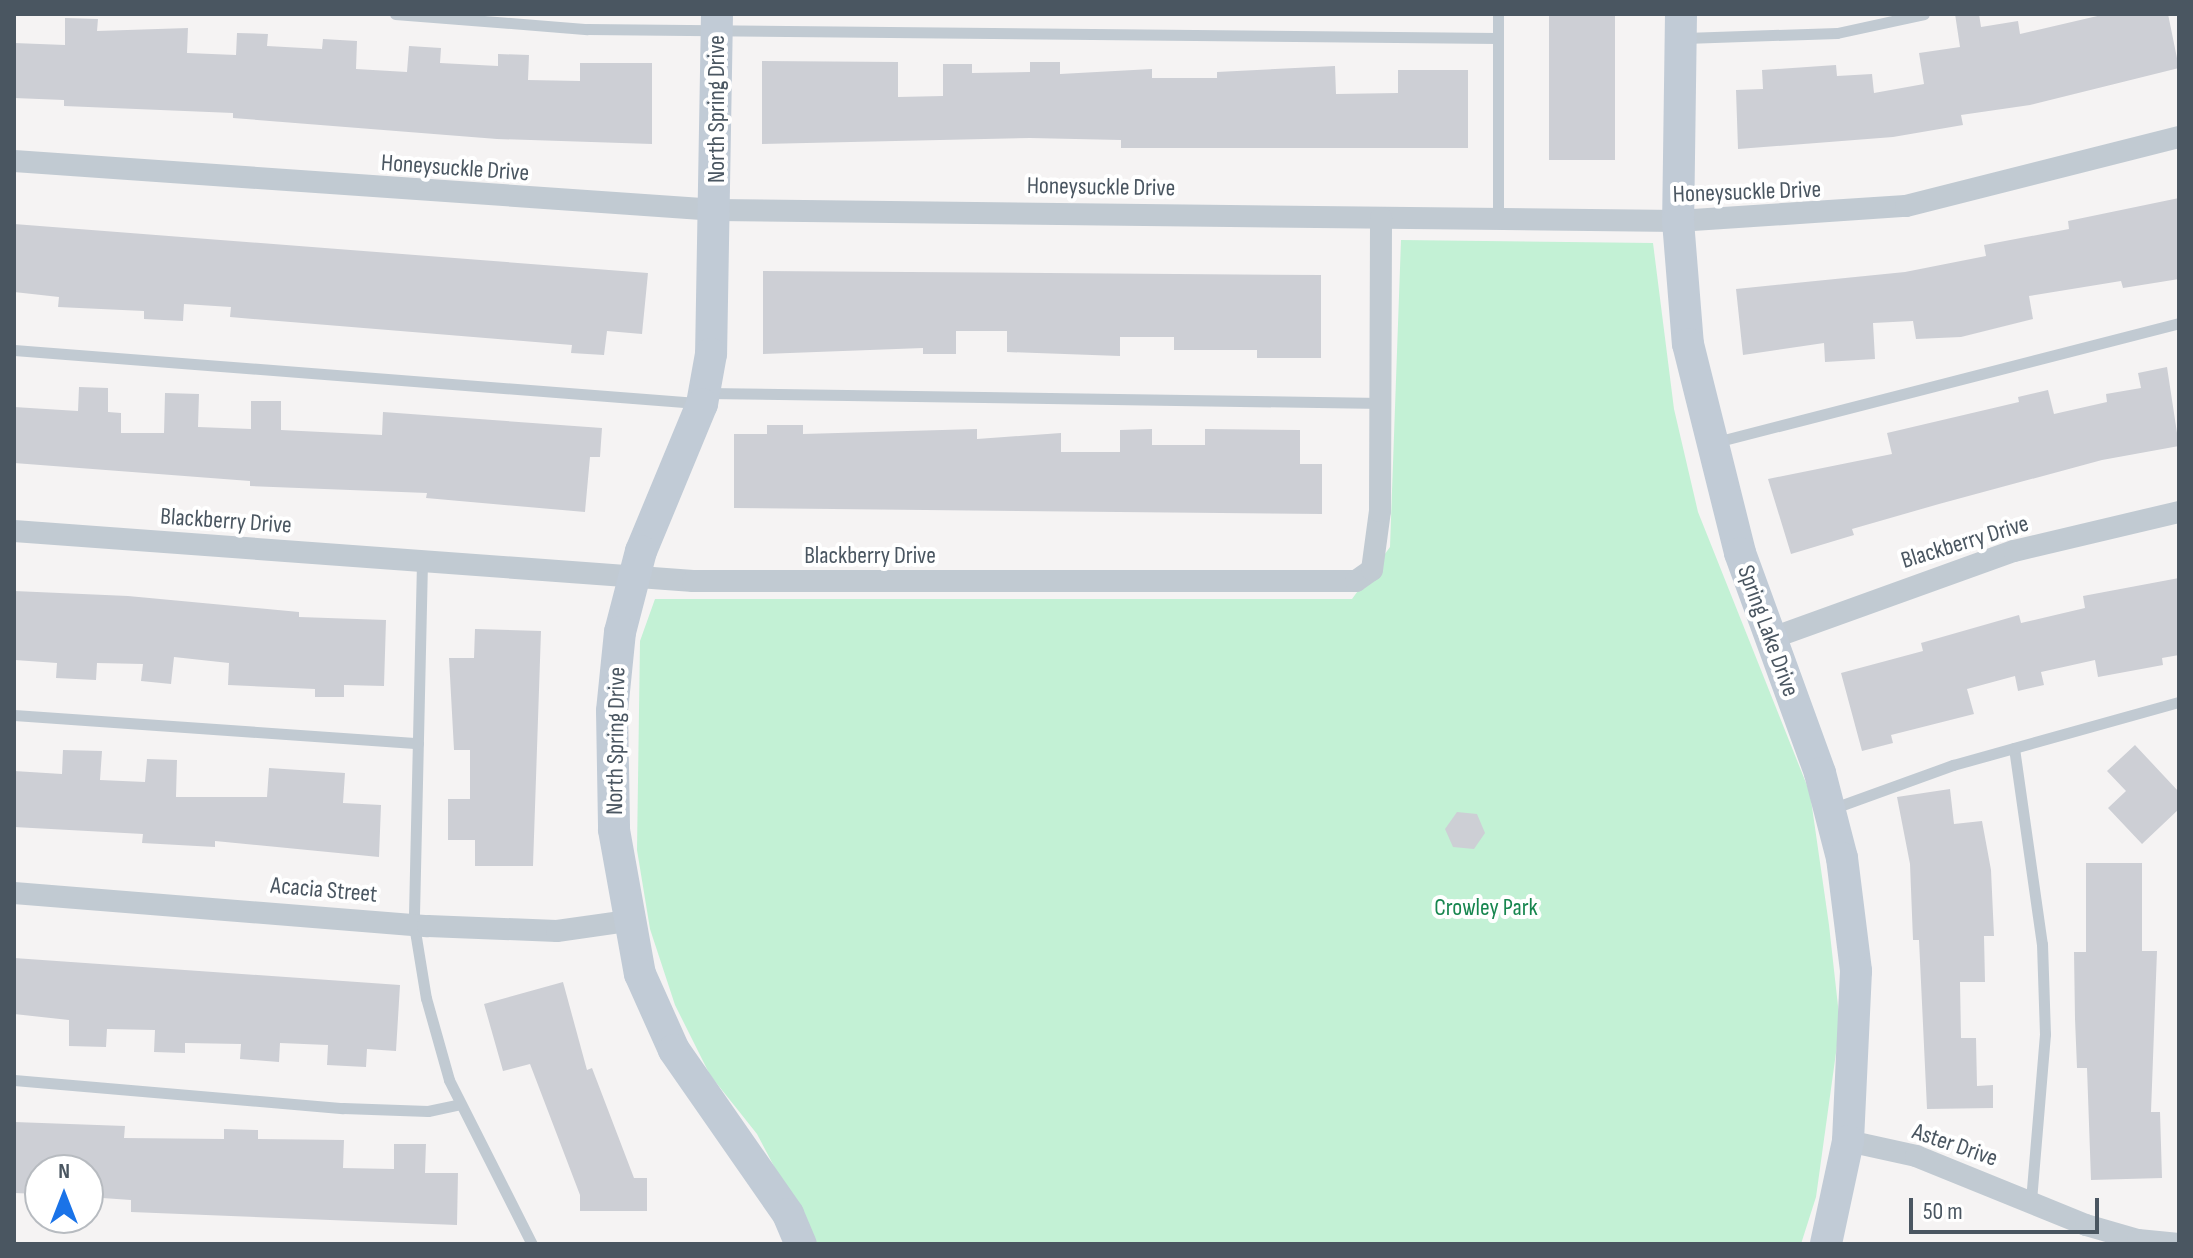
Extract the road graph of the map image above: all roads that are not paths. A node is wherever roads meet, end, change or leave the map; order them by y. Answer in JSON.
{"nodes":[{"id":1,"x":395,"y":14,"type":"edge"},
{"id":2,"x":1498,"y":14,"type":"edge"},
{"id":3,"x":1924,"y":14,"type":"edge"},
{"id":4,"x":717,"y":22,"type":"edge"},
{"id":5,"x":1680,"y":26,"type":"edge"},
{"id":6,"x":1497,"y":38,"type":"junction"},
{"id":7,"x":2179,"y":137,"type":"edge"},
{"id":8,"x":14,"y":161,"type":"edge"},
{"id":9,"x":716,"y":210,"type":"junction"},
{"id":10,"x":1381,"y":218,"type":"junction"},
{"id":11,"x":1498,"y":219,"type":"junction"},
{"id":12,"x":1678,"y":221,"type":"junction"},
{"id":13,"x":2179,"y":323,"type":"edge"},
{"id":14,"x":14,"y":350,"type":"edge"},
{"id":15,"x":703,"y":398,"type":"junction"},
{"id":16,"x":1382,"y":403,"type":"junction"},
{"id":17,"x":1712,"y":443,"type":"junction"},
{"id":18,"x":2179,"y":512,"type":"edge"},
{"id":19,"x":14,"y":531,"type":"edge"},
{"id":20,"x":422,"y":562,"type":"junction"},
{"id":21,"x":632,"y":577,"type":"junction"},
{"id":22,"x":1772,"y":638,"type":"junction"},
{"id":23,"x":2179,"y":702,"type":"edge"},
{"id":24,"x":14,"y":715,"type":"edge"},
{"id":25,"x":418,"y":743,"type":"junction"},
{"id":26,"x":2014,"y":748,"type":"junction"},
{"id":27,"x":1829,"y":810,"type":"junction"},
{"id":28,"x":14,"y":893,"type":"edge"},
{"id":29,"x":628,"y":921,"type":"junction"},
{"id":30,"x":414,"y":925,"type":"junction"},
{"id":31,"x":14,"y":1080,"type":"edge"},
{"id":32,"x":460,"y":1104,"type":"junction"},
{"id":33,"x":1848,"y":1141,"type":"junction"},
{"id":34,"x":2031,"y":1200,"type":"junction"},
{"id":35,"x":532,"y":1244,"type":"edge"},
{"id":36,"x":801,"y":1244,"type":"edge"},
{"id":37,"x":1826,"y":1244,"type":"edge"},
{"id":38,"x":2179,"y":1244,"type":"edge"}],
"edges":[{"from":1,"to":4,"type":"lane"},
{"from":2,"to":6,"type":"lane"},
{"from":3,"to":5,"type":"lane"},
{"from":4,"to":6,"type":"lane"},
{"from":4,"to":9,"type":"street","name":"North Spring Drive"},
{"from":5,"to":12,"type":"street","name":"Spring Lake Drive"},
{"from":6,"to":11,"type":"lane"},
{"from":7,"to":12,"type":"street","name":"Honeysuckle Drive"},
{"from":8,"to":9,"type":"street","name":"Honeysuckle Drive"},
{"from":9,"to":10,"type":"street","name":"Honeysuckle Drive"},
{"from":9,"to":15,"type":"street","name":"North Spring Drive"},
{"from":10,"to":11,"type":"street","name":"Honeysuckle Drive"},
{"from":10,"to":16,"type":"street","name":"Blackberry Drive"},
{"from":11,"to":12,"type":"street","name":"Honeysuckle Drive"},
{"from":12,"to":17,"type":"street","name":"Spring Lake Drive"},
{"from":13,"to":17,"type":"lane"},
{"from":14,"to":15,"type":"lane"},
{"from":15,"to":16,"type":"lane"},
{"from":15,"to":21,"type":"street","name":"North Spring Drive"},
{"from":16,"to":21,"type":"street","name":"Blackberry Drive"},
{"from":17,"to":22,"type":"street","name":"Spring Lake Drive"},
{"from":18,"to":22,"type":"street","name":"Blackberry Drive"},
{"from":19,"to":20,"type":"street","name":"Blackberry Drive"},
{"from":20,"to":21,"type":"street","name":"Blackberry Drive"},
{"from":20,"to":25,"type":"lane"},
{"from":21,"to":29,"type":"street","name":"North Spring Drive"},
{"from":22,"to":27,"type":"street","name":"Spring Lake Drive"},
{"from":23,"to":26,"type":"lane"},
{"from":24,"to":25,"type":"lane"},
{"from":25,"to":30,"type":"lane"},
{"from":26,"to":27,"type":"lane"},
{"from":26,"to":34,"type":"lane"},
{"from":27,"to":33,"type":"street","name":"Spring Lake Drive"},
{"from":28,"to":30,"type":"street","name":"Acacia Street"},
{"from":29,"to":30,"type":"street","name":"Acacia Street"},
{"from":29,"to":36,"type":"street","name":"North Spring Drive"},
{"from":30,"to":32,"type":"lane"},
{"from":31,"to":32,"type":"lane"},
{"from":32,"to":35,"type":"lane"},
{"from":33,"to":34,"type":"street","name":"Aster Drive"},
{"from":33,"to":37,"type":"street","name":"Spring Lake Drive"},
{"from":34,"to":38,"type":"street","name":"Aster Drive"}]}
